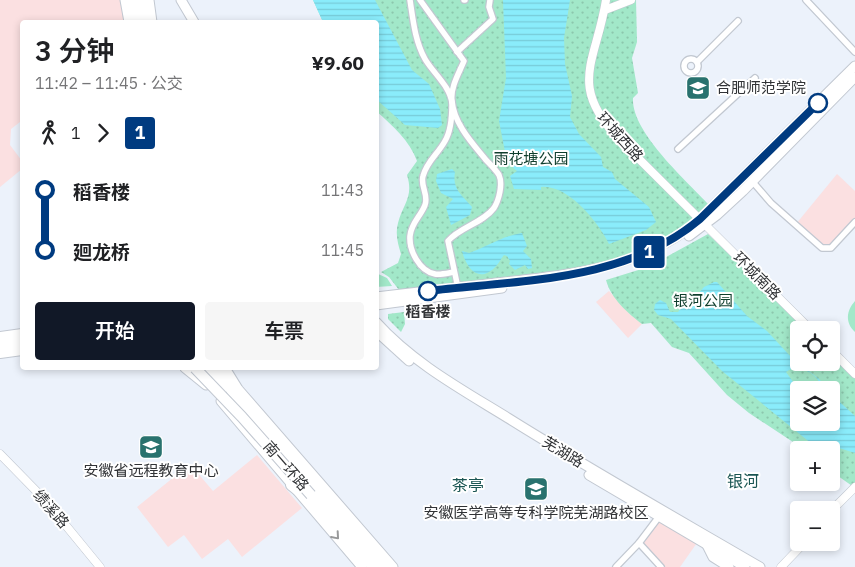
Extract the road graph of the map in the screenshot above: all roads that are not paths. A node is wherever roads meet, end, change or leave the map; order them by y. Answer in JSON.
{"nodes":[{"id":1,"x":125,"y":0,"type":"edge"},
{"id":2,"x":133,"y":0,"type":"edge"},
{"id":3,"x":141,"y":0,"type":"edge"},
{"id":4,"x":149,"y":0,"type":"edge"},
{"id":5,"x":176,"y":0,"type":"edge"},
{"id":6,"x":181,"y":0,"type":"edge"},
{"id":7,"x":410,"y":0,"type":"edge"},
{"id":8,"x":420,"y":0,"type":"edge"},
{"id":9,"x":490,"y":0,"type":"edge"},
{"id":10,"x":606,"y":0,"type":"edge"},
{"id":11,"x":631,"y":0,"type":"edge"},
{"id":12,"x":806,"y":0,"type":"edge"},
{"id":13,"x":605,"y":10,"type":"junction"},
{"id":14,"x":129,"y":20,"type":"edge"},
{"id":15,"x":137,"y":20,"type":"edge"},
{"id":16,"x":149,"y":20,"type":"edge"},
{"id":17,"x":186,"y":20,"type":"edge"},
{"id":18,"x":193,"y":20,"type":"edge"},
{"id":19,"x":738,"y":21,"type":"dead end"},
{"id":20,"x":457,"y":52,"type":"junction"},
{"id":21,"x":855,"y":52,"type":"edge"},
{"id":22,"x":697,"y":62,"type":"dead end"},
{"id":23,"x":855,"y":66,"type":"edge"},
{"id":24,"x":855,"y":77,"type":"edge"},
{"id":25,"x":755,"y":78,"type":"dead end"},
{"id":26,"x":452,"y":102,"type":"junction"},
{"id":27,"x":678,"y":149,"type":"dead end"},
{"id":28,"x":752,"y":181,"type":"junction"},
{"id":29,"x":703,"y":221,"type":"junction"},
{"id":30,"x":855,"y":222,"type":"edge"},
{"id":31,"x":454,"y":272,"type":"junction"},
{"id":32,"x":458,"y":288,"type":"junction"},
{"id":33,"x":379,"y":297,"type":"edge"},
{"id":34,"x":379,"y":305,"type":"edge"},
{"id":35,"x":802,"y":321,"type":"edge"},
{"id":36,"x":379,"y":325,"type":"edge"},
{"id":37,"x":379,"y":334,"type":"edge"},
{"id":38,"x":20,"y":336,"type":"edge"},
{"id":39,"x":0,"y":339,"type":"edge"},
{"id":40,"x":20,"y":343,"type":"edge"},
{"id":41,"x":0,"y":345,"type":"edge"},
{"id":42,"x":20,"y":353,"type":"edge"},
{"id":43,"x":0,"y":356,"type":"edge"},
{"id":44,"x":840,"y":359,"type":"edge"},
{"id":45,"x":188,"y":370,"type":"edge"},
{"id":46,"x":199,"y":370,"type":"edge"},
{"id":47,"x":199,"y":370,"type":"edge"},
{"id":48,"x":217,"y":370,"type":"edge"},
{"id":49,"x":226,"y":370,"type":"edge"},
{"id":50,"x":855,"y":374,"type":"edge"},
{"id":51,"x":214,"y":392,"type":"junction"},
{"id":52,"x":0,"y":454,"type":"edge"},
{"id":53,"x":291,"y":485,"type":"junction"},
{"id":54,"x":855,"y":489,"type":"edge"},
{"id":55,"x":318,"y":490,"type":"junction"},
{"id":56,"x":840,"y":502,"type":"edge"},
{"id":57,"x":840,"y":506,"type":"edge"},
{"id":58,"x":661,"y":514,"type":"junction"},
{"id":59,"x":329,"y":516,"type":"junction"},
{"id":60,"x":639,"y":544,"type":"junction"},
{"id":61,"x":706,"y":545,"type":"junction"},
{"id":62,"x":791,"y":551,"type":"edge"},
{"id":63,"x":797,"y":551,"type":"edge"},
{"id":64,"x":100,"y":567,"type":"edge"},
{"id":65,"x":362,"y":567,"type":"edge"},
{"id":66,"x":373,"y":567,"type":"edge"},
{"id":67,"x":384,"y":567,"type":"edge"},
{"id":68,"x":394,"y":567,"type":"edge"},
{"id":69,"x":616,"y":567,"type":"edge"},
{"id":70,"x":661,"y":567,"type":"edge"},
{"id":71,"x":729,"y":567,"type":"edge"},
{"id":72,"x":745,"y":567,"type":"edge"},
{"id":73,"x":760,"y":567,"type":"edge"},
{"id":74,"x":775,"y":567,"type":"edge"},
{"id":75,"x":781,"y":567,"type":"edge"}],
"edges":[{"from":1,"to":14,"type":"main road"},
{"from":2,"to":15,"type":"highway"},
{"from":3,"to":16,"type":"highway"},
{"from":4,"to":16,"type":"main road"},
{"from":5,"to":17,"type":"main road"},
{"from":6,"to":18,"type":"main road"},
{"from":7,"to":26,"type":"street"},
{"from":8,"to":20,"type":"street"},
{"from":9,"to":20,"type":"street"},
{"from":10,"to":13,"type":"street","name":"环城西路"},
{"from":11,"to":13,"type":"street"},
{"from":12,"to":21,"type":"street"},
{"from":13,"to":29,"type":"street","name":"环城西路"},
{"from":19,"to":22,"type":"street"},
{"from":20,"to":26,"type":"street"},
{"from":23,"to":29,"type":"main road"},
{"from":24,"to":28,"type":"main road"},
{"from":25,"to":27,"type":"street"},
{"from":26,"to":31,"type":"street"},
{"from":26,"to":31,"type":"street"},
{"from":28,"to":29,"type":"main road"},
{"from":28,"to":30,"type":"street"},
{"from":29,"to":32,"type":"main road"},
{"from":29,"to":34,"type":"main road"},
{"from":29,"to":35,"type":"street","name":"环城南路"},
{"from":31,"to":32,"type":"street"},
{"from":32,"to":33,"type":"main road"},
{"from":36,"to":58,"type":"main road","name":"芜湖路"},
{"from":37,"to":58,"type":"main road","name":"芜湖路"},
{"from":38,"to":39,"type":"highway"},
{"from":40,"to":41,"type":"highway"},
{"from":42,"to":43,"type":"highway"},
{"from":44,"to":50,"type":"street"},
{"from":45,"to":51,"type":"main road"},
{"from":46,"to":51,"type":"main road"},
{"from":47,"to":55,"type":"highway","name":"南一环路","bridge":true},
{"from":48,"to":55,"type":"highway","name":"南一环路"},
{"from":49,"to":55,"type":"main road"},
{"from":51,"to":53,"type":"main road"},
{"from":52,"to":64,"type":"street","name":"绩溪路"},
{"from":53,"to":59,"type":"highway"},
{"from":53,"to":65,"type":"main road","one_way":true},
{"from":54,"to":56,"type":"street"},
{"from":54,"to":57,"type":"street"},
{"from":55,"to":59,"type":"highway","name":"南一环路"},
{"from":55,"to":67,"type":"highway","name":"南一环路"},
{"from":55,"to":68,"type":"main road"},
{"from":58,"to":60,"type":"street"},
{"from":58,"to":61,"type":"main road","name":"芜湖路"},
{"from":58,"to":73,"type":"main road","name":"芜湖路"},
{"from":59,"to":66,"type":"highway","name":"南一环路"},
{"from":60,"to":69,"type":"street"},
{"from":60,"to":70,"type":"street"},
{"from":61,"to":71,"type":"main road"},
{"from":61,"to":72,"type":"main road","name":"芜湖路"},
{"from":62,"to":74,"type":"street"},
{"from":63,"to":75,"type":"street"}]}
